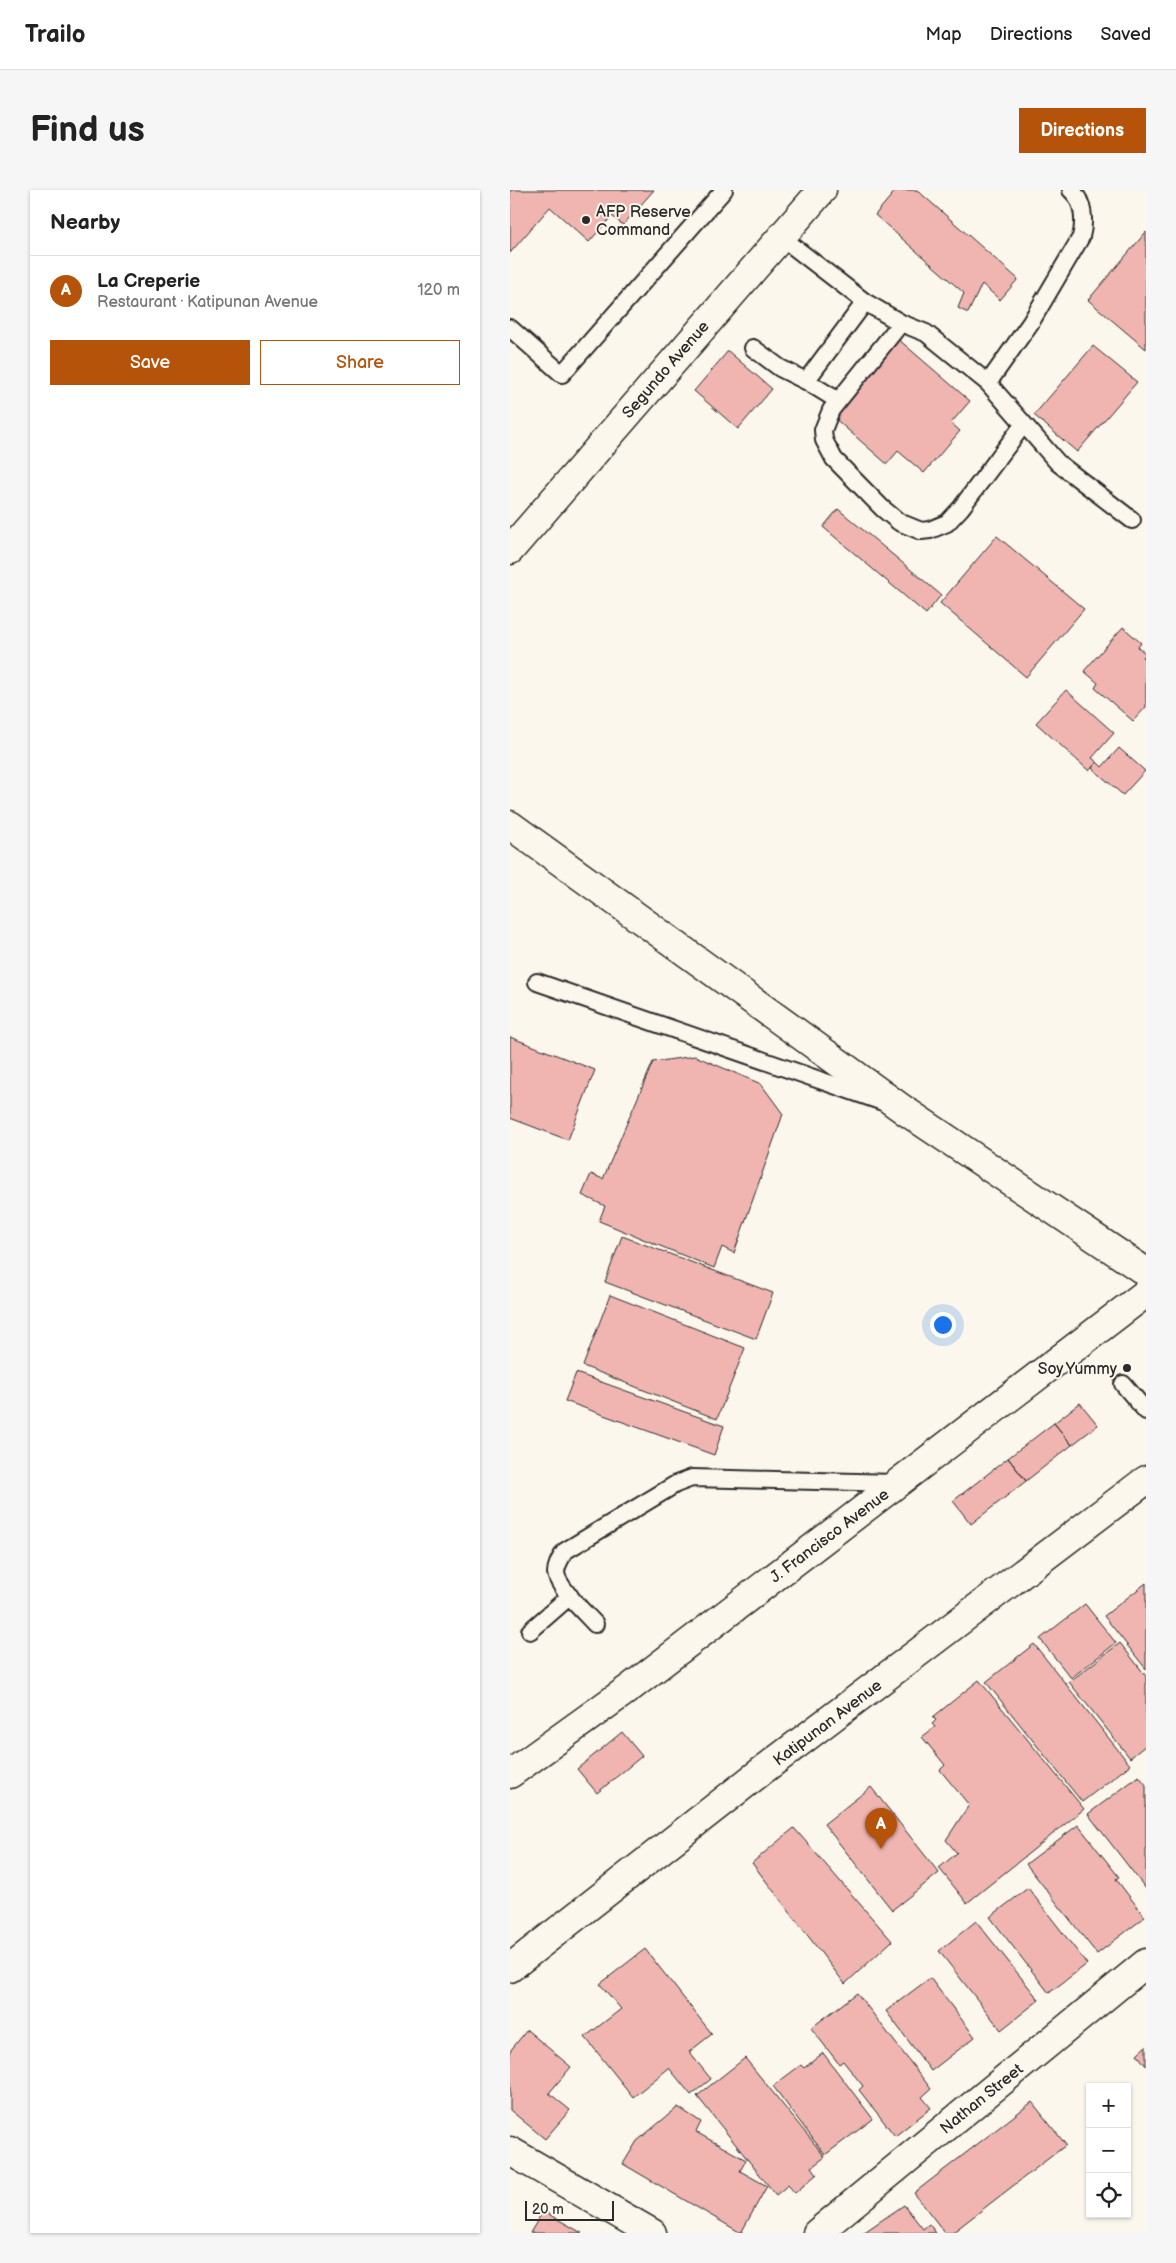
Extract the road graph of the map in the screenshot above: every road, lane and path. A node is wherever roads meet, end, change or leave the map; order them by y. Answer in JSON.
{"nodes":[{"id":1,"x":724,"y":190,"type":"edge"},
{"id":2,"x":822,"y":190,"type":"edge"},
{"id":3,"x":1071,"y":190,"type":"edge"},
{"id":4,"x":781,"y":237,"type":"junction"},
{"id":5,"x":865,"y":302,"type":"junction"},
{"id":6,"x":901,"y":323,"type":"junction"},
{"id":7,"x":510,"y":328,"type":"edge"},
{"id":8,"x":753,"y":348,"type":"dead end"},
{"id":9,"x":806,"y":381,"type":"junction"},
{"id":10,"x":988,"y":383,"type":"junction"},
{"id":11,"x":838,"y":400,"type":"junction"},
{"id":12,"x":1023,"y":425,"type":"junction"},
{"id":13,"x":1132,"y":520,"type":"dead end"},
{"id":14,"x":510,"y":550,"type":"edge"},
{"id":15,"x":510,"y":825,"type":"edge"},
{"id":16,"x":537,"y":982,"type":"dead end"},
{"id":17,"x":904,"y":1110,"type":"junction"},
{"id":18,"x":1146,"y":1272,"type":"edge"},
{"id":19,"x":1146,"y":1293,"type":"edge"},
{"id":20,"x":1123,"y":1384,"type":"dead end"},
{"id":21,"x":1146,"y":1411,"type":"edge"},
{"id":22,"x":1146,"y":1480,"type":"edge"},
{"id":23,"x":897,"y":1483,"type":"junction"},
{"id":24,"x":570,"y":1596,"type":"junction"},
{"id":25,"x":595,"y":1624,"type":"dead end"},
{"id":26,"x":530,"y":1631,"type":"dead end"},
{"id":27,"x":510,"y":1774,"type":"edge"},
{"id":28,"x":1146,"y":1963,"type":"edge"},
{"id":29,"x":510,"y":1968,"type":"edge"},
{"id":30,"x":510,"y":2151,"type":"edge"},
{"id":31,"x":652,"y":2233,"type":"edge"},
{"id":32,"x":817,"y":2233,"type":"edge"}],
"edges":[{"from":1,"to":7,"type":"lane"},
{"from":2,"to":4,"type":"street","name":"Segundo Avenue"},
{"from":3,"to":10,"type":"lane"},
{"from":4,"to":5,"type":"lane"},
{"from":4,"to":14,"type":"street","name":"Segundo Avenue"},
{"from":5,"to":6,"type":"lane"},
{"from":5,"to":9,"type":"lane"},
{"from":6,"to":10,"type":"lane"},
{"from":6,"to":11,"type":"lane"},
{"from":8,"to":9,"type":"lane"},
{"from":9,"to":11,"type":"lane"},
{"from":10,"to":12,"type":"lane"},
{"from":11,"to":12,"type":"lane"},
{"from":12,"to":13,"type":"lane"},
{"from":15,"to":17,"type":"street"},
{"from":16,"to":17,"type":"lane"},
{"from":17,"to":18,"type":"street"},
{"from":19,"to":23,"type":"street","name":"J. Francisco Avenue"},
{"from":20,"to":21,"type":"lane"},
{"from":22,"to":29,"type":"street","name":"Katipunan Avenue"},
{"from":23,"to":24,"type":"lane"},
{"from":23,"to":27,"type":"street","name":"J. Francisco Avenue"},
{"from":24,"to":25,"type":"lane"},
{"from":24,"to":26,"type":"lane"},
{"from":28,"to":32,"type":"street","name":"Nathan Street"},
{"from":30,"to":31,"type":"street"}]}
